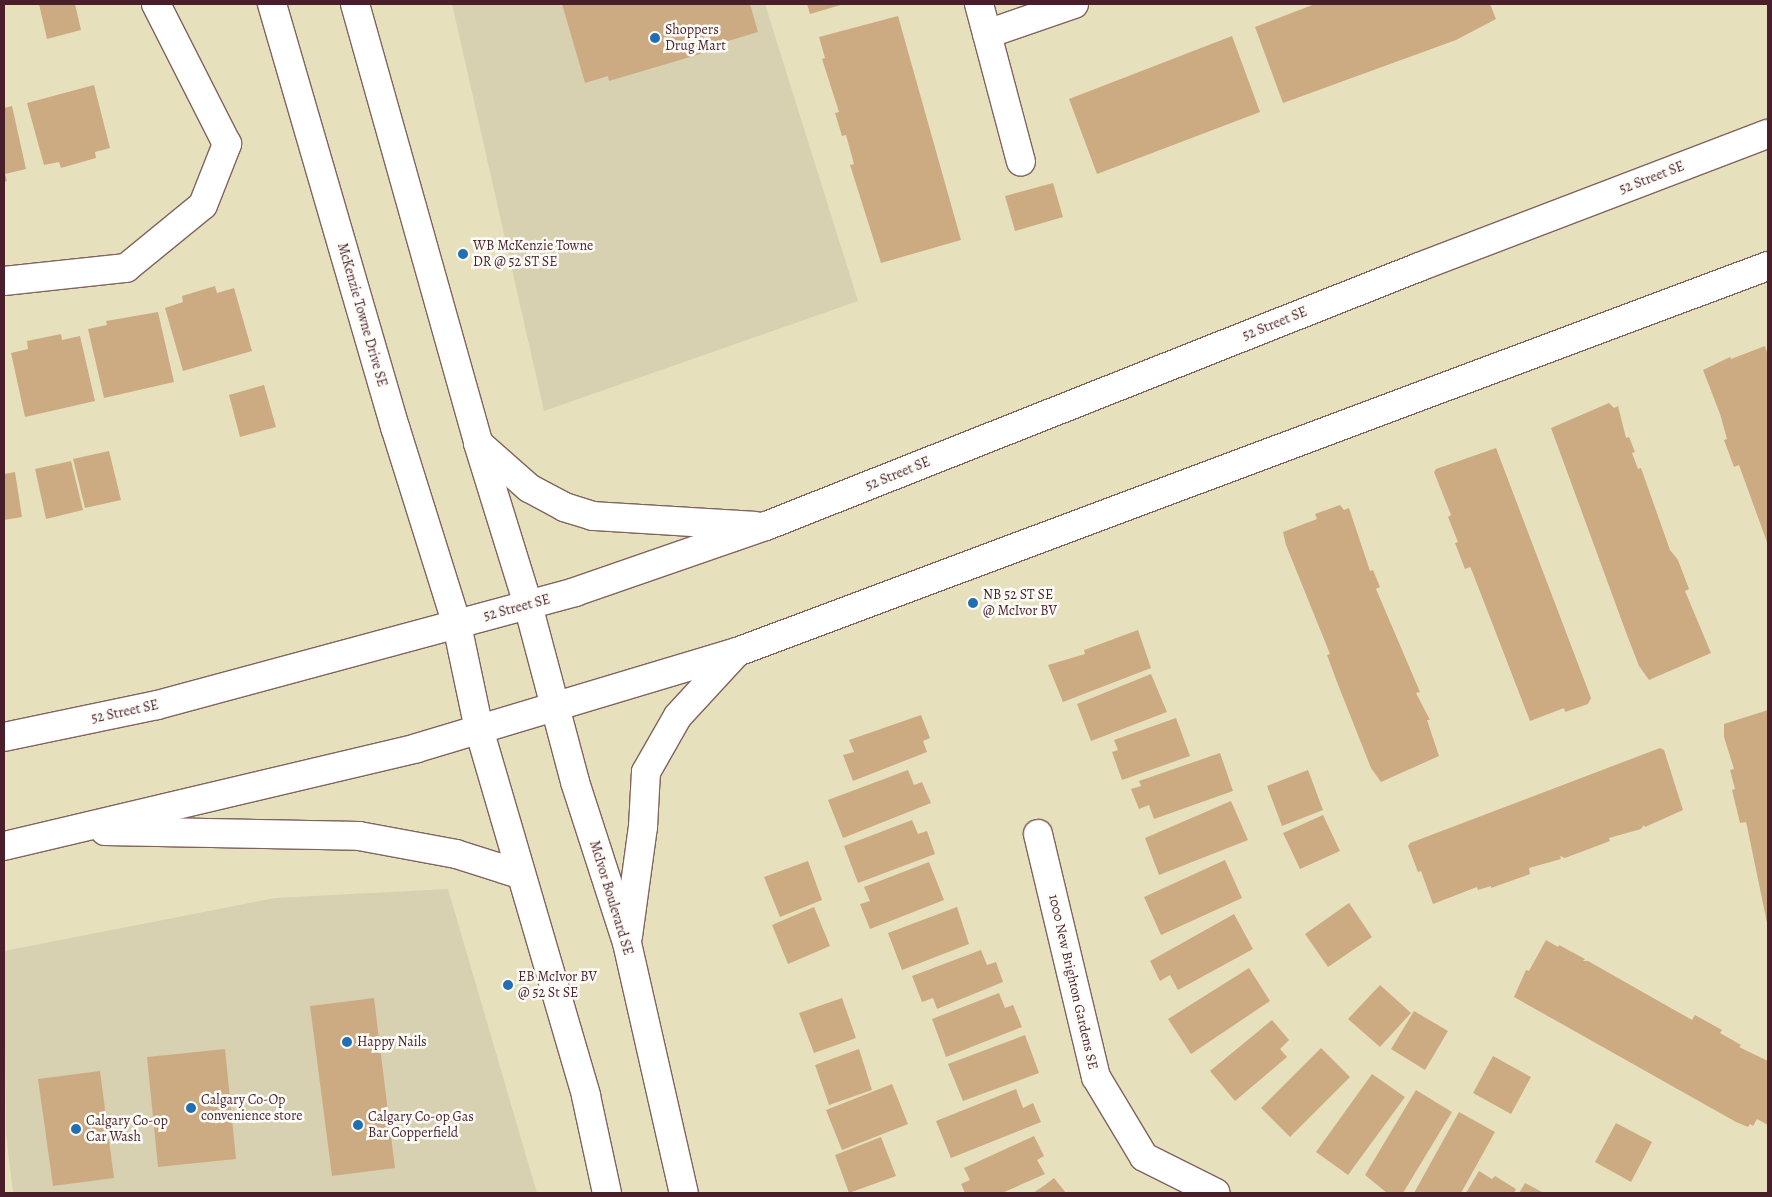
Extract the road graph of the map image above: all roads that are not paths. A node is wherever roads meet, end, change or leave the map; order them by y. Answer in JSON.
{"nodes":[{"id":1,"x":156,"y":4,"type":"edge"},
{"id":2,"x":272,"y":4,"type":"edge"},
{"id":3,"x":355,"y":4,"type":"edge"},
{"id":4,"x":979,"y":4,"type":"edge"},
{"id":5,"x":1074,"y":4,"type":"edge"},
{"id":6,"x":987,"y":34,"type":"junction"},
{"id":7,"x":1768,"y":134,"type":"edge"},
{"id":8,"x":1021,"y":162,"type":"dead end"},
{"id":9,"x":1768,"y":266,"type":"edge"},
{"id":10,"x":4,"y":281,"type":"edge"},
{"id":11,"x":478,"y":443,"type":"junction"},
{"id":12,"x":766,"y":526,"type":"junction"},
{"id":13,"x":528,"y":605,"type":"junction"},
{"id":14,"x":457,"y":624,"type":"junction"},
{"id":15,"x":736,"y":652,"type":"junction"},
{"id":16,"x":556,"y":706,"type":"junction"},
{"id":17,"x":478,"y":729,"type":"junction"},
{"id":18,"x":4,"y":737,"type":"edge"},
{"id":19,"x":72,"y":830,"type":"junction"},
{"id":20,"x":1038,"y":834,"type":"dead end"},
{"id":21,"x":4,"y":846,"type":"edge"},
{"id":22,"x":518,"y":874,"type":"junction"},
{"id":23,"x":627,"y":943,"type":"junction"},
{"id":24,"x":607,"y":1193,"type":"edge"},
{"id":25,"x":684,"y":1193,"type":"edge"},
{"id":26,"x":1216,"y":1193,"type":"edge"}],
"edges":[{"from":1,"to":10,"type":"main road"},
{"from":2,"to":14,"type":"main road","name":"McKenzie Towne Drive SE"},
{"from":3,"to":11,"type":"main road"},
{"from":4,"to":6,"type":"main road"},
{"from":5,"to":6,"type":"main road"},
{"from":6,"to":8,"type":"main road"},
{"from":7,"to":12,"type":"main road","name":"52 Street SE"},
{"from":9,"to":15,"type":"main road"},
{"from":11,"to":12,"type":"main road"},
{"from":11,"to":13,"type":"main road"},
{"from":12,"to":13,"type":"main road","name":"52 Street SE"},
{"from":13,"to":14,"type":"main road","name":"52 Street SE"},
{"from":13,"to":16,"type":"main road","name":"McIvor Boulevard SE"},
{"from":14,"to":17,"type":"main road"},
{"from":14,"to":18,"type":"main road","name":"52 Street SE"},
{"from":15,"to":16,"type":"main road"},
{"from":15,"to":23,"type":"main road"},
{"from":16,"to":17,"type":"main road"},
{"from":16,"to":23,"type":"main road","name":"McIvor Boulevard SE"},
{"from":17,"to":19,"type":"main road"},
{"from":17,"to":22,"type":"main road"},
{"from":19,"to":21,"type":"main road"},
{"from":19,"to":22,"type":"main road"},
{"from":20,"to":26,"type":"main road","name":"1000 New Brighton Gardens SE"},
{"from":22,"to":24,"type":"main road"},
{"from":23,"to":25,"type":"main road","name":"McIvor Boulevard SE"}]}
